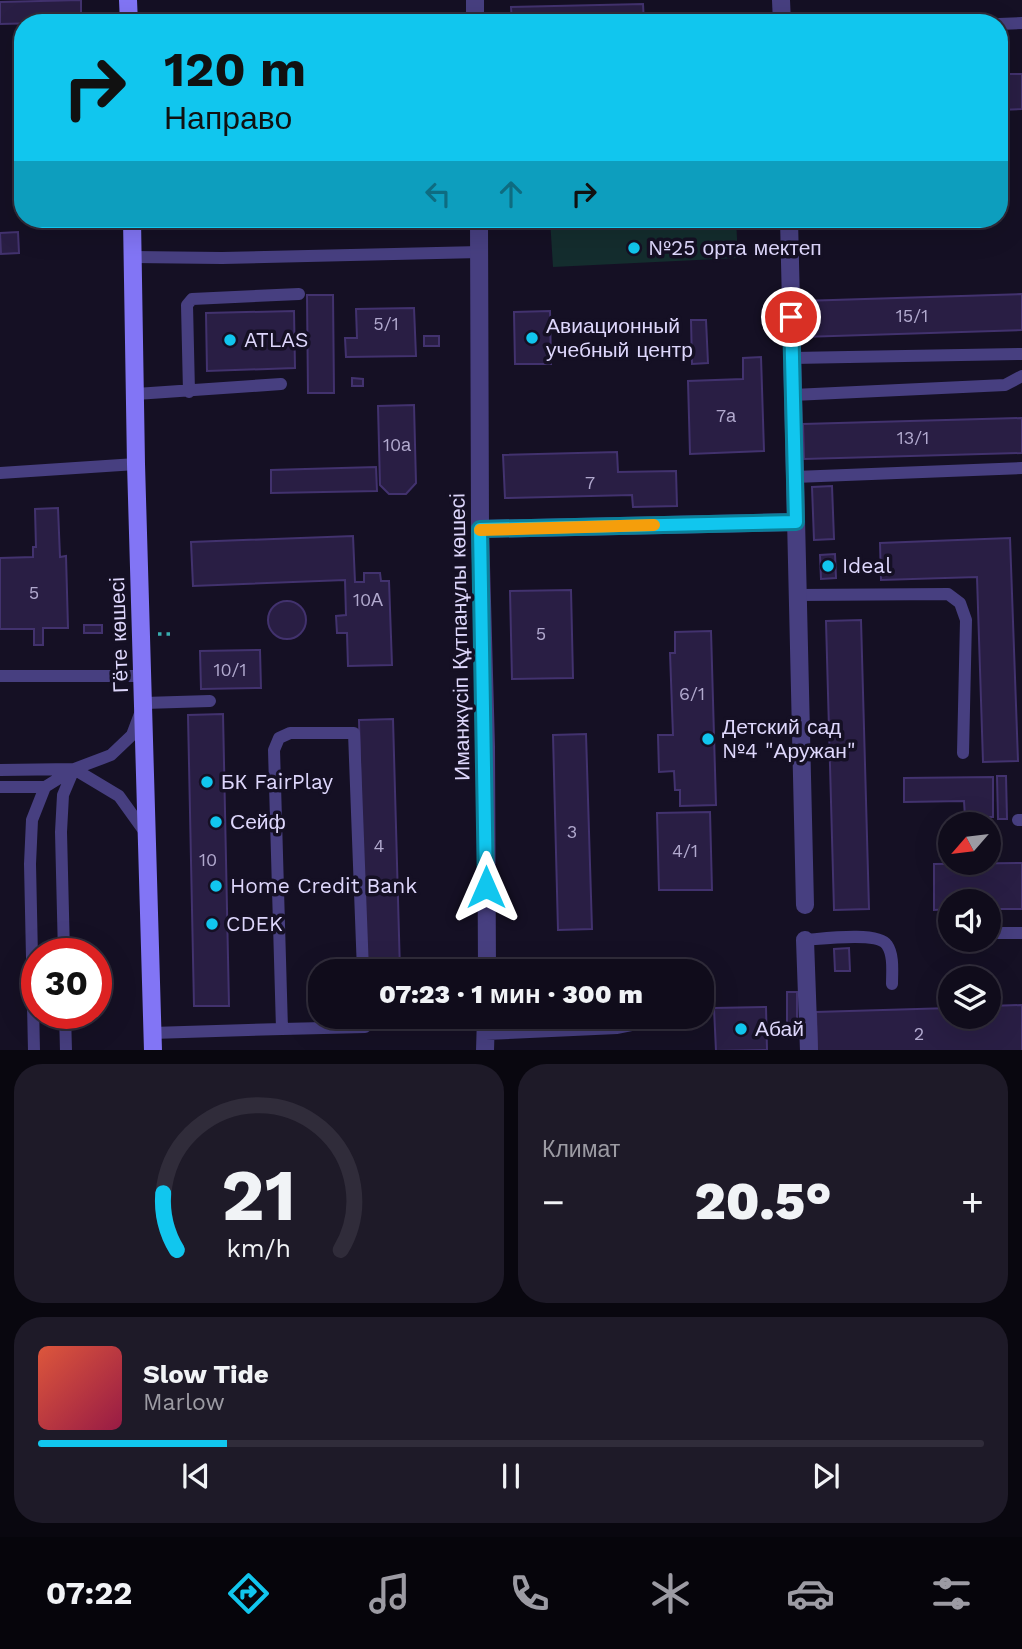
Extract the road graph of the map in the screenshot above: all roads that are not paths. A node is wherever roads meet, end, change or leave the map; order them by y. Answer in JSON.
{"nodes":[{"id":1,"x":132,"y":228,"type":"edge"},
{"id":2,"x":480,"y":228,"type":"edge"},
{"id":3,"x":789,"y":228,"type":"edge"},
{"id":4,"x":480,"y":252,"type":"junction"},
{"id":5,"x":133,"y":257,"type":"junction"},
{"id":6,"x":299,"y":294,"type":"dead end"},
{"id":7,"x":1022,"y":354,"type":"edge"},
{"id":8,"x":792,"y":358,"type":"junction"},
{"id":9,"x":1022,"y":376,"type":"edge"},
{"id":10,"x":281,"y":384,"type":"dead end"},
{"id":11,"x":189,"y":392,"type":"junction"},
{"id":12,"x":136,"y":394,"type":"junction"},
{"id":13,"x":793,"y":395,"type":"junction"},
{"id":14,"x":136,"y":464,"type":"junction"},
{"id":15,"x":1022,"y":468,"type":"edge"},
{"id":16,"x":0,"y":473,"type":"edge"},
{"id":17,"x":795,"y":477,"type":"junction"},
{"id":18,"x":796,"y":522,"type":"junction"},
{"id":19,"x":480,"y":529,"type":"junction"},
{"id":20,"x":797,"y":596,"type":"junction"},
{"id":21,"x":0,"y":676,"type":"edge"},
{"id":22,"x":143,"y":676,"type":"junction"},
{"id":23,"x":210,"y":701,"type":"dead end"},
{"id":24,"x":144,"y":703,"type":"junction"},
{"id":25,"x":963,"y":753,"type":"dead end"},
{"id":26,"x":74,"y":769,"type":"junction"},
{"id":27,"x":0,"y":770,"type":"edge"},
{"id":28,"x":0,"y":787,"type":"edge"},
{"id":29,"x":45,"y":787,"type":"junction"},
{"id":30,"x":147,"y":835,"type":"junction"},
{"id":31,"x":805,"y":905,"type":"dead end"},
{"id":32,"x":1001,"y":933,"type":"edge"},
{"id":33,"x":1022,"y":933,"type":"edge"},
{"id":34,"x":64,"y":938,"type":"edge"},
{"id":35,"x":805,"y":940,"type":"joint"},
{"id":36,"x":363,"y":959,"type":"edge"},
{"id":37,"x":487,"y":959,"type":"edge"},
{"id":38,"x":892,"y":984,"type":"dead end"},
{"id":39,"x":308,"y":1027,"type":"edge"},
{"id":40,"x":65,"y":1029,"type":"edge"},
{"id":41,"x":282,"y":1029,"type":"junction"},
{"id":42,"x":483,"y":1029,"type":"edge"},
{"id":43,"x":153,"y":1042,"type":"edge"},
{"id":44,"x":34,"y":1050,"type":"edge"},
{"id":45,"x":66,"y":1050,"type":"edge"},
{"id":46,"x":485,"y":1050,"type":"edge"},
{"id":47,"x":809,"y":1050,"type":"edge"}],
"edges":[{"from":1,"to":5,"type":"main road","name":"Гёте көшесі"},
{"from":2,"to":4,"type":"street","name":"Иманжүсіп Құтпанұлы көшесі"},
{"from":3,"to":8,"type":"street"},
{"from":4,"to":5,"type":"lane"},
{"from":4,"to":19,"type":"street","name":"Иманжүсіп Құтпанұлы көшесі"},
{"from":5,"to":12,"type":"main road","name":"Гёте көшесі"},
{"from":6,"to":11,"type":"lane"},
{"from":7,"to":8,"type":"lane"},
{"from":8,"to":13,"type":"street"},
{"from":9,"to":13,"type":"lane"},
{"from":10,"to":11,"type":"lane"},
{"from":11,"to":12,"type":"lane"},
{"from":12,"to":14,"type":"main road","name":"Гёте көшесі"},
{"from":13,"to":17,"type":"street"},
{"from":14,"to":16,"type":"lane"},
{"from":14,"to":22,"type":"main road","name":"Гёте көшесі"},
{"from":15,"to":17,"type":"lane"},
{"from":17,"to":18,"type":"street"},
{"from":18,"to":19,"type":"street"},
{"from":18,"to":20,"type":"street"},
{"from":19,"to":37,"type":"street","name":"Иманжүсіп Құтпанұлы көшесі"},
{"from":20,"to":25,"type":"lane"},
{"from":20,"to":31,"type":"street"},
{"from":21,"to":22,"type":"lane"},
{"from":22,"to":24,"type":"main road","name":"Гёте көшесі"},
{"from":23,"to":24,"type":"lane"},
{"from":24,"to":26,"type":"lane"},
{"from":24,"to":30,"type":"main road","name":"Гёте көшесі"},
{"from":26,"to":27,"type":"lane"},
{"from":26,"to":29,"type":"lane"},
{"from":26,"to":30,"type":"lane"},
{"from":26,"to":34,"type":"lane"},
{"from":28,"to":29,"type":"lane"},
{"from":29,"to":44,"type":"lane"},
{"from":30,"to":43,"type":"main road","name":"Гёте көшесі"},
{"from":32,"to":33,"type":"lane"},
{"from":35,"to":38,"type":"lane"},
{"from":35,"to":47,"type":"street"},
{"from":36,"to":41,"type":"lane"},
{"from":39,"to":41,"type":"lane"},
{"from":40,"to":45,"type":"lane"},
{"from":41,"to":43,"type":"lane"},
{"from":42,"to":46,"type":"street"}]}
